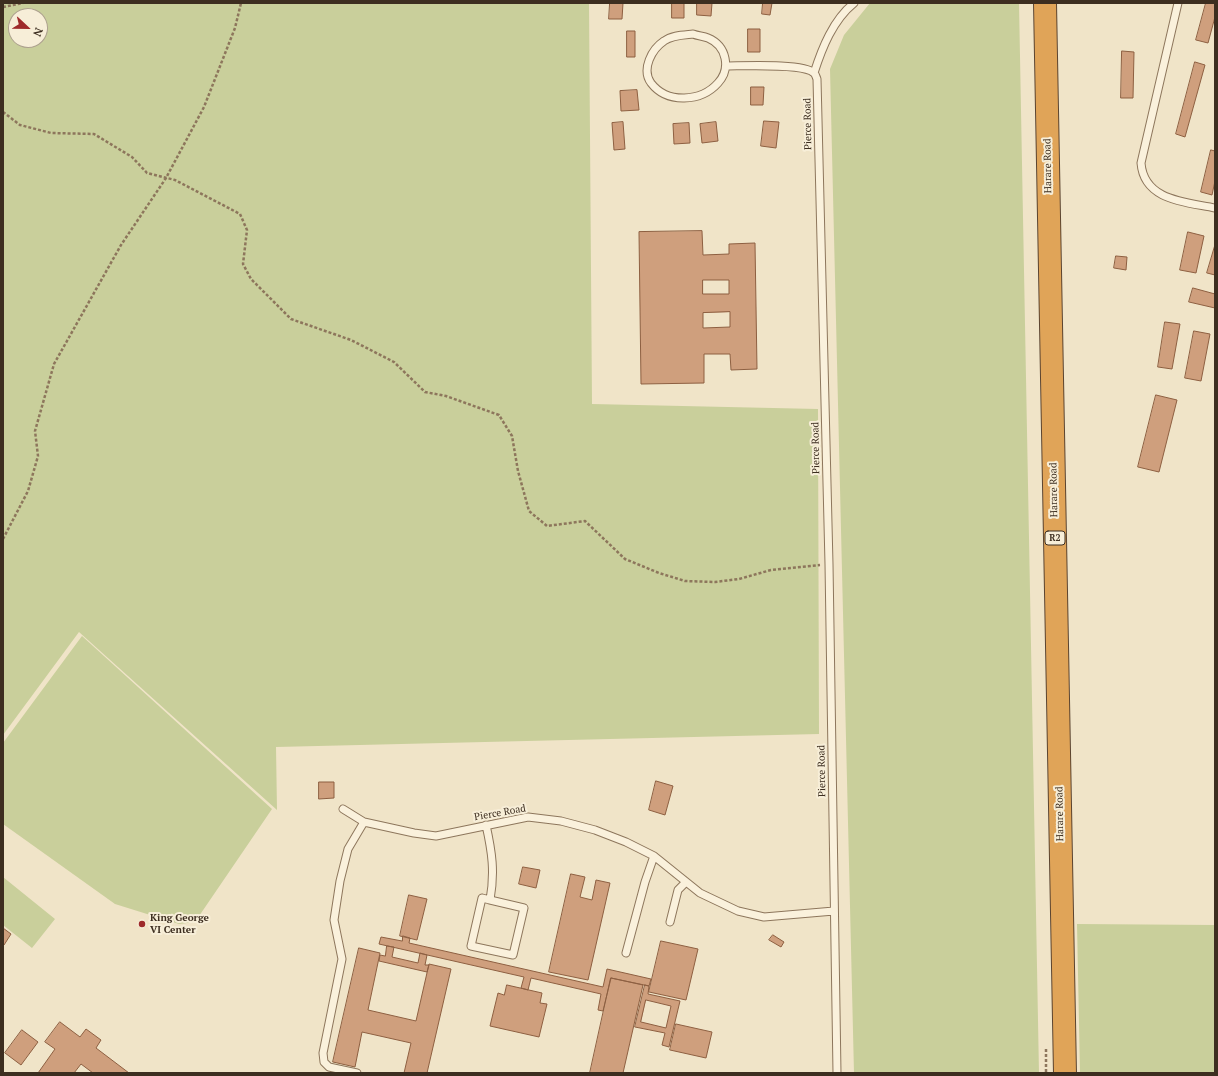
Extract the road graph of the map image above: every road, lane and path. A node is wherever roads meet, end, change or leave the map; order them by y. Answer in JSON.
{"nodes":[{"id":1,"x":23,"y":3,"type":"edge"},
{"id":2,"x":241,"y":3,"type":"edge"},
{"id":3,"x":854,"y":3,"type":"edge"},
{"id":4,"x":1045,"y":3,"type":"edge"},
{"id":5,"x":1178,"y":3,"type":"edge"},
{"id":6,"x":3,"y":7,"type":"edge"},
{"id":7,"x":727,"y":66,"type":"junction"},
{"id":8,"x":814,"y":73,"type":"junction"},
{"id":9,"x":3,"y":112,"type":"edge"},
{"id":10,"x":166,"y":178,"type":"junction"},
{"id":11,"x":1215,"y":208,"type":"edge"},
{"id":12,"x":3,"y":539,"type":"edge"},
{"id":13,"x":829,"y":564,"type":"junction"},
{"id":14,"x":343,"y":808,"type":"dead end"},
{"id":15,"x":364,"y":822,"type":"junction"},
{"id":16,"x":486,"y":825,"type":"junction"},
{"id":17,"x":654,"y":856,"type":"junction"},
{"id":18,"x":686,"y":882,"type":"junction"},
{"id":19,"x":490,"y":900,"type":"junction"},
{"id":20,"x":834,"y":911,"type":"junction"},
{"id":21,"x":670,"y":922,"type":"dead end"},
{"id":22,"x":626,"y":953,"type":"dead end"},
{"id":23,"x":357,"y":1073,"type":"edge"},
{"id":24,"x":837,"y":1073,"type":"edge"},
{"id":25,"x":1065,"y":1073,"type":"edge"}],
"edges":[{"from":1,"to":6,"type":"path"},
{"from":2,"to":10,"type":"path"},
{"from":3,"to":8,"type":"lane"},
{"from":4,"to":25,"type":"highway","name":"Harare Road","number":"R2"},
{"from":5,"to":11,"type":"lane"},
{"from":7,"to":7,"type":"lane"},
{"from":7,"to":8,"type":"lane"},
{"from":8,"to":13,"type":"lane","name":"Pierce Road"},
{"from":9,"to":10,"type":"path"},
{"from":10,"to":12,"type":"path"},
{"from":10,"to":13,"type":"path"},
{"from":13,"to":20,"type":"lane","name":"Pierce Road"},
{"from":14,"to":15,"type":"lane","name":"Pierce Road"},
{"from":15,"to":16,"type":"lane","name":"Pierce Road"},
{"from":15,"to":23,"type":"lane"},
{"from":16,"to":17,"type":"lane","name":"Pierce Road"},
{"from":16,"to":19,"type":"lane"},
{"from":17,"to":18,"type":"lane","name":"Pierce Road"},
{"from":17,"to":22,"type":"lane"},
{"from":18,"to":20,"type":"lane","name":"Pierce Road"},
{"from":18,"to":21,"type":"lane"},
{"from":19,"to":19,"type":"lane"},
{"from":20,"to":24,"type":"lane","name":"Pierce Road"}]}
